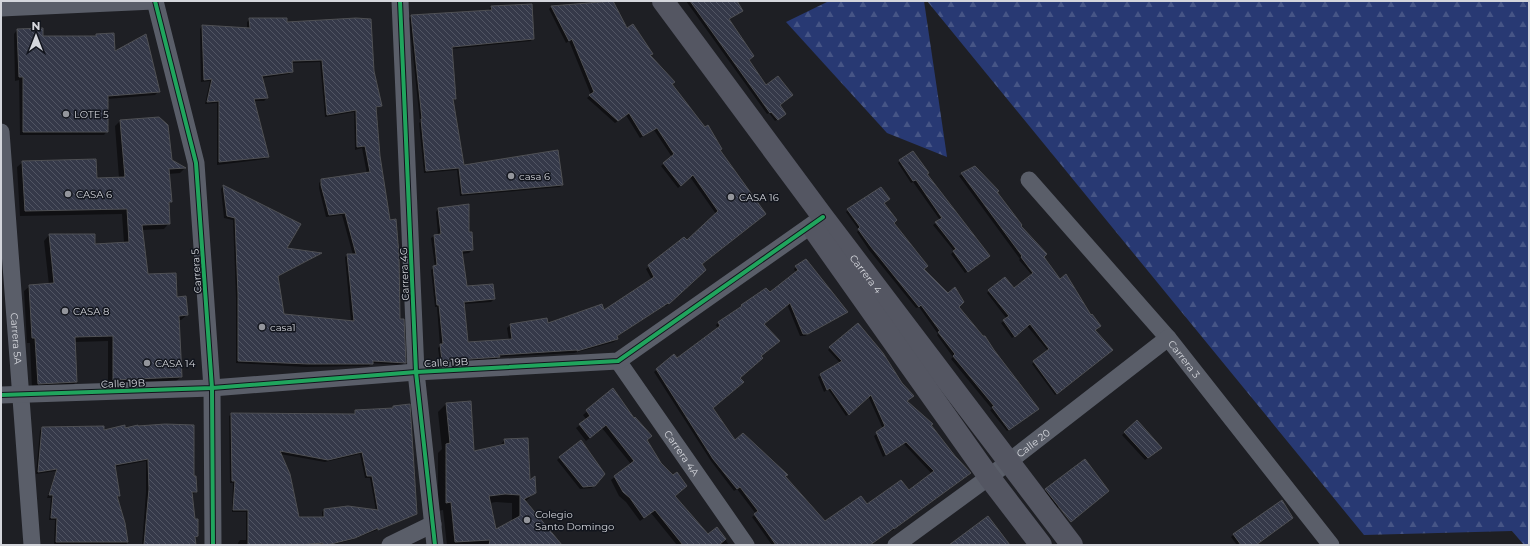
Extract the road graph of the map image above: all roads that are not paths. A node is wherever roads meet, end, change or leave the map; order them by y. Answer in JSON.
{"nodes":[{"id":1,"x":154,"y":1,"type":"edge"},
{"id":2,"x":400,"y":1,"type":"edge"},
{"id":3,"x":646,"y":1,"type":"edge"},
{"id":4,"x":663,"y":1,"type":"edge"},
{"id":5,"x":1,"y":8,"type":"edge"},
{"id":6,"x":1,"y":132,"type":"edge"},
{"id":7,"x":1029,"y":180,"type":"dead end"},
{"id":8,"x":817,"y":222,"type":"junction"},
{"id":9,"x":1168,"y":338,"type":"junction"},
{"id":10,"x":618,"y":360,"type":"junction"},
{"id":11,"x":416,"y":372,"type":"junction"},
{"id":12,"x":212,"y":388,"type":"junction"},
{"id":13,"x":20,"y":394,"type":"junction"},
{"id":14,"x":1,"y":395,"type":"edge"},
{"id":15,"x":1008,"y":462,"type":"junction"},
{"id":16,"x":989,"y":477,"type":"junction"},
{"id":17,"x":433,"y":524,"type":"junction"},
{"id":18,"x":32,"y":545,"type":"edge"},
{"id":19,"x":212,"y":545,"type":"edge"},
{"id":20,"x":390,"y":545,"type":"edge"},
{"id":21,"x":435,"y":545,"type":"edge"},
{"id":22,"x":746,"y":545,"type":"edge"},
{"id":23,"x":896,"y":545,"type":"edge"},
{"id":24,"x":1041,"y":545,"type":"edge"},
{"id":25,"x":1072,"y":545,"type":"edge"},
{"id":26,"x":1330,"y":545,"type":"edge"}],
"edges":[{"from":1,"to":5,"type":"street"},
{"from":1,"to":12,"type":"street","name":"Carrera 5"},
{"from":2,"to":11,"type":"street","name":"Carrera 4G"},
{"from":3,"to":8,"type":"main road","name":"Carrera 4"},
{"from":4,"to":8,"type":"main road","name":"Carrera 4"},
{"from":6,"to":13,"type":"street","name":"Carrera 5A"},
{"from":7,"to":9,"type":"street","name":"Carrera 3"},
{"from":8,"to":10,"type":"street"},
{"from":8,"to":15,"type":"main road","name":"Carrera 4"},
{"from":8,"to":16,"type":"main road","name":"Carrera 4"},
{"from":9,"to":15,"type":"street","name":"Calle 20"},
{"from":9,"to":26,"type":"street","name":"Carrera 3"},
{"from":10,"to":11,"type":"street","name":"Calle 19B"},
{"from":10,"to":22,"type":"street","name":"Carrera 4A"},
{"from":11,"to":12,"type":"street","name":"Calle 19B"},
{"from":11,"to":17,"type":"street","name":"Carrera 4G"},
{"from":12,"to":13,"type":"street","name":"Calle 19B"},
{"from":12,"to":19,"type":"street","name":"Carrera 5"},
{"from":13,"to":14,"type":"street","name":"Calle 19B"},
{"from":13,"to":18,"type":"street","name":"Carrera 5A"},
{"from":15,"to":16,"type":"street","name":"Calle 20"},
{"from":15,"to":25,"type":"main road","name":"Carrera 4"},
{"from":16,"to":23,"type":"street","name":"Calle 20"},
{"from":16,"to":24,"type":"main road","name":"Carrera 4"},
{"from":17,"to":20,"type":"street"},
{"from":17,"to":21,"type":"street","name":"Carrera 4G"}]}
